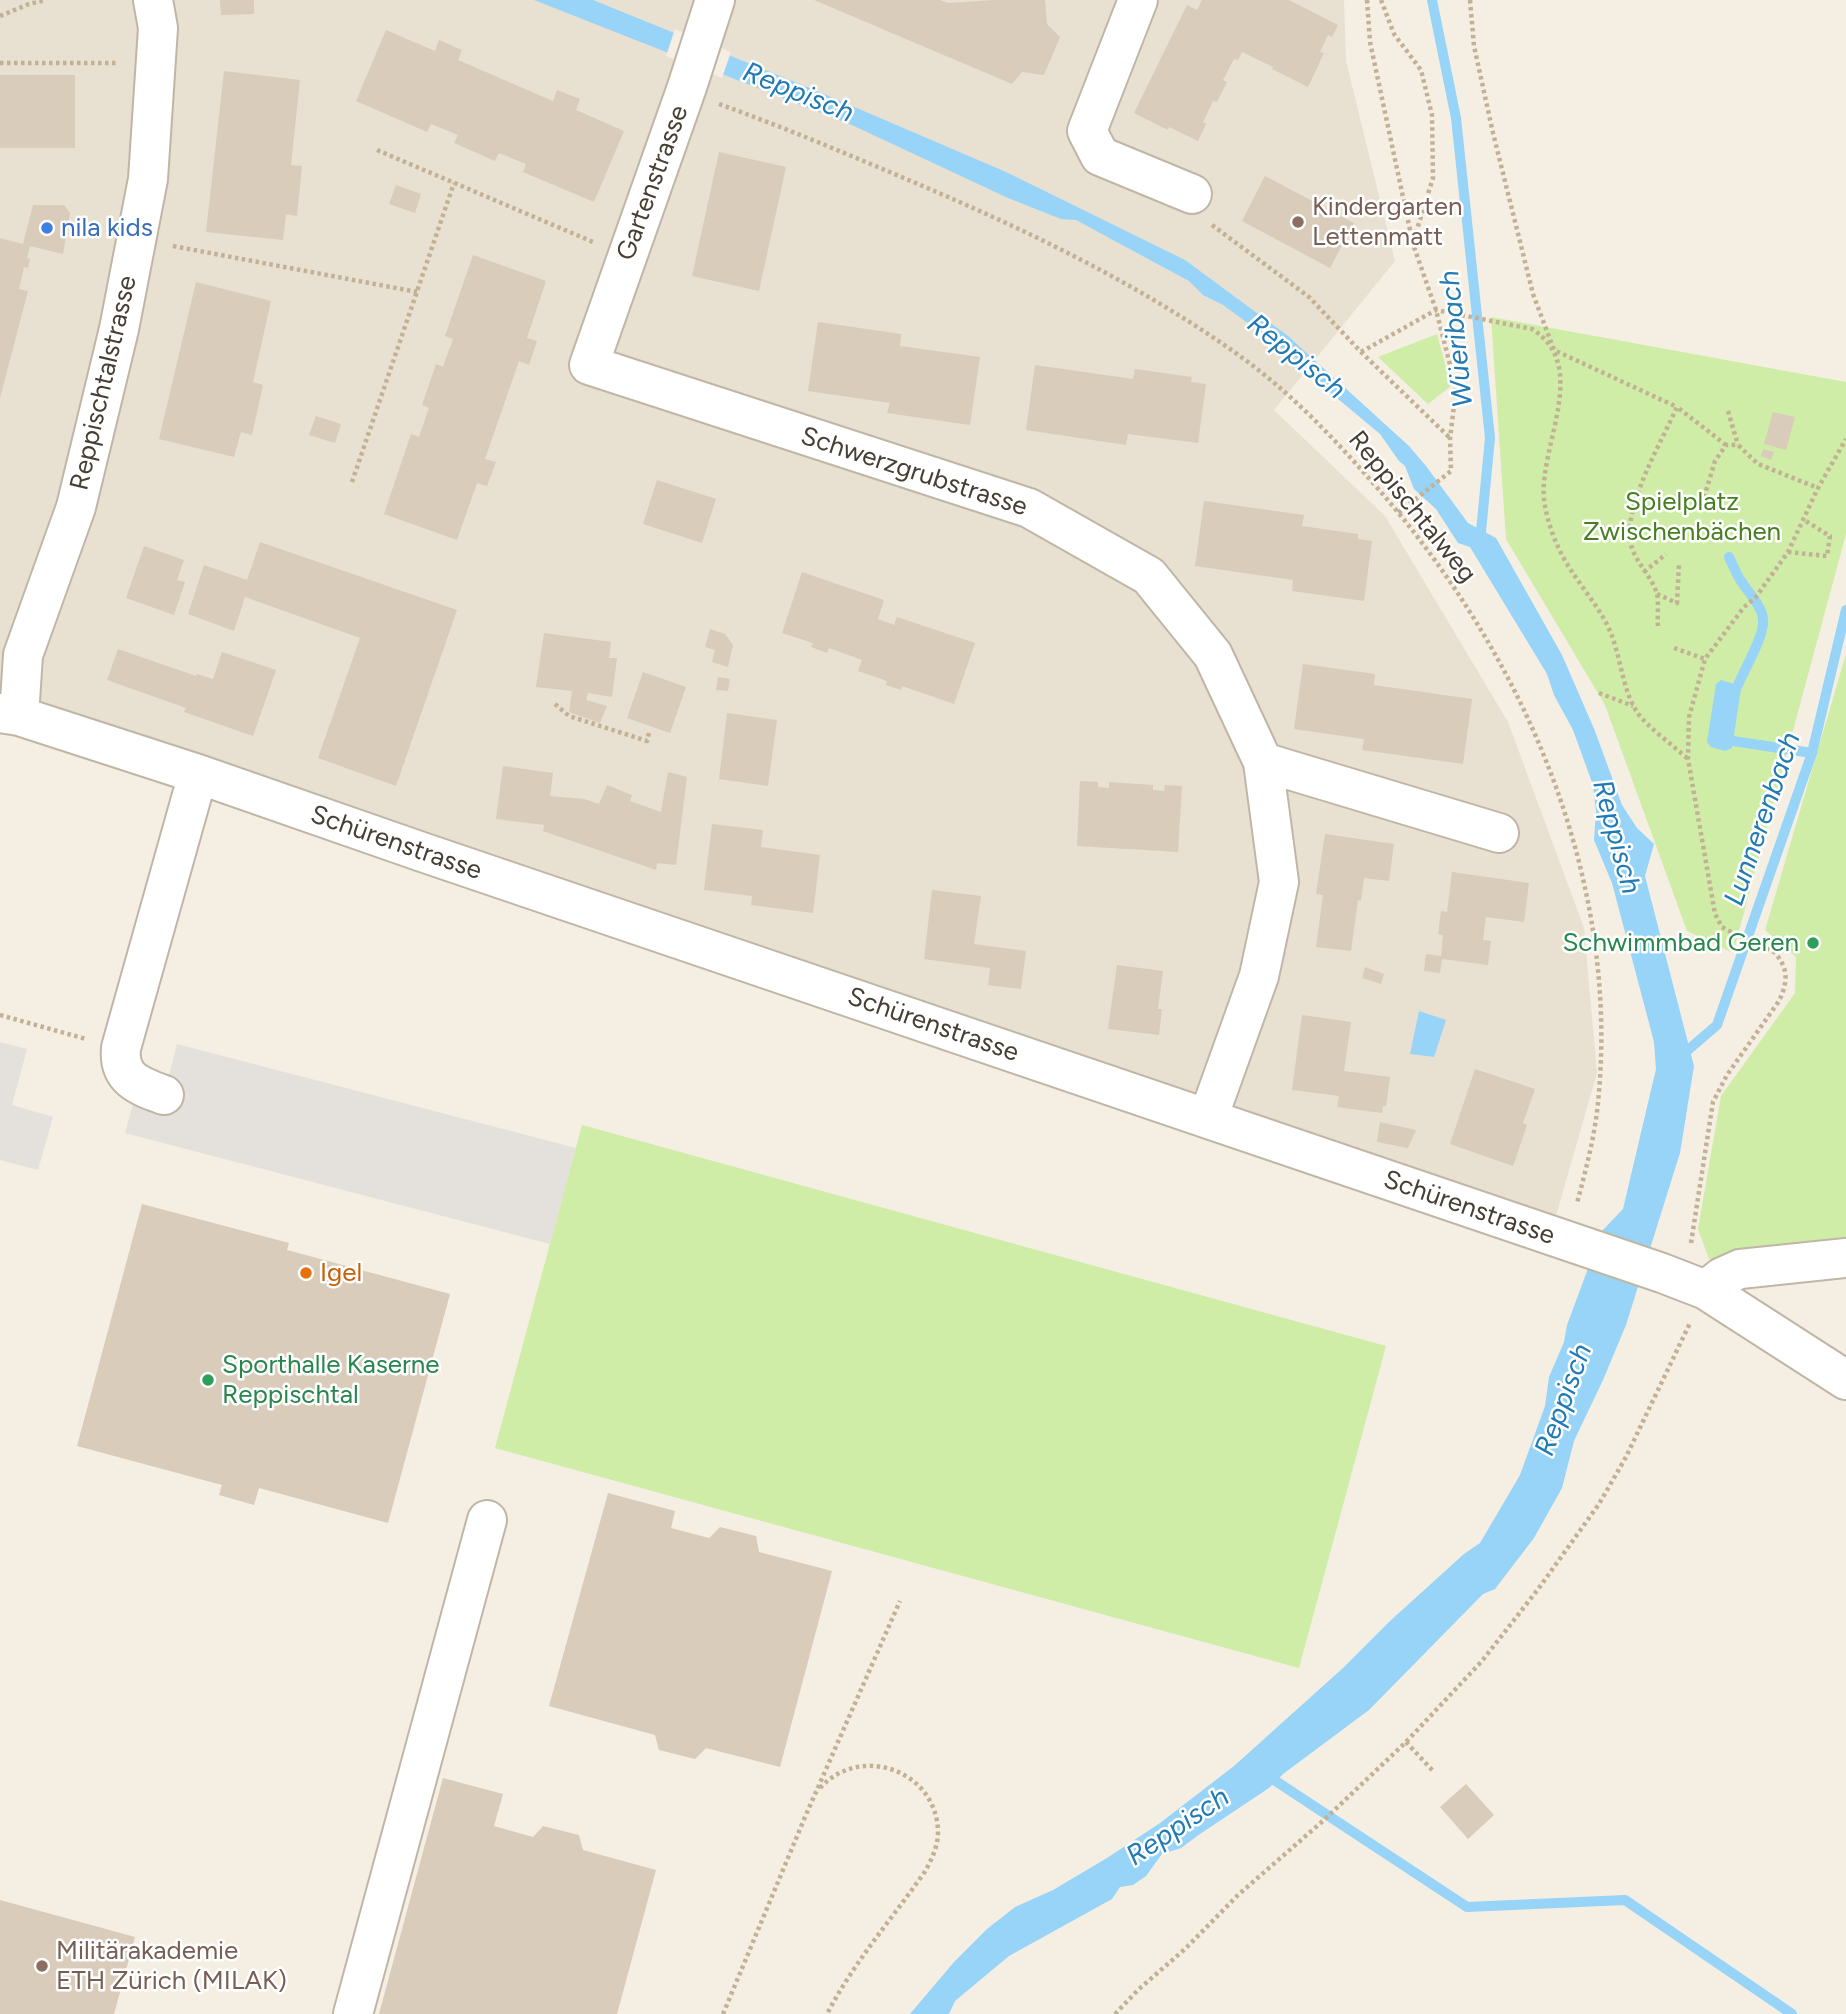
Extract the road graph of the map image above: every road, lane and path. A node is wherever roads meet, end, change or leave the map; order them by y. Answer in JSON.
{"nodes":[{"id":1,"x":46,"y":0,"type":"edge"},
{"id":2,"x":153,"y":0,"type":"edge"},
{"id":3,"x":1138,"y":0,"type":"edge"},
{"id":4,"x":1367,"y":0,"type":"edge"},
{"id":5,"x":1381,"y":0,"type":"edge"},
{"id":6,"x":1470,"y":0,"type":"edge"},
{"id":7,"x":711,"y":12,"type":"edge"},
{"id":8,"x":0,"y":16,"type":"edge"},
{"id":9,"x":0,"y":63,"type":"edge"},
{"id":10,"x":155,"y":63,"type":"junction"},
{"id":11,"x":698,"y":94,"type":"junction"},
{"id":12,"x":377,"y":150,"type":"dead end"},
{"id":13,"x":454,"y":183,"type":"junction"},
{"id":14,"x":1192,"y":194,"type":"joint"},
{"id":15,"x":1413,"y":244,"type":"junction"},
{"id":16,"x":169,"y":245,"type":"dead end"},
{"id":17,"x":627,"y":257,"type":"junction"},
{"id":18,"x":417,"y":292,"type":"junction"},
{"id":19,"x":1436,"y":310,"type":"junction"},
{"id":20,"x":1554,"y":350,"type":"junction"},
{"id":21,"x":1361,"y":352,"type":"junction"},
{"id":22,"x":589,"y":365,"type":"joint"},
{"id":23,"x":1677,"y":407,"type":"junction"},
{"id":24,"x":1728,"y":411,"type":"dead end"},
{"id":25,"x":1450,"y":439,"type":"junction"},
{"id":26,"x":1846,"y":439,"type":"edge"},
{"id":27,"x":1726,"y":445,"type":"junction"},
{"id":28,"x":1738,"y":445,"type":"junction"},
{"id":29,"x":352,"y":482,"type":"dead end"},
{"id":30,"x":1818,"y":488,"type":"junction"},
{"id":31,"x":1702,"y":504,"type":"dead end"},
{"id":32,"x":1398,"y":513,"type":"junction"},
{"id":33,"x":1804,"y":520,"type":"junction"},
{"id":34,"x":1788,"y":552,"type":"junction"},
{"id":35,"x":1666,"y":554,"type":"dead end"},
{"id":36,"x":1679,"y":562,"type":"dead end"},
{"id":37,"x":1644,"y":572,"type":"junction"},
{"id":38,"x":1657,"y":594,"type":"junction"},
{"id":39,"x":1658,"y":626,"type":"dead end"},
{"id":40,"x":1674,"y":648,"type":"dead end"},
{"id":41,"x":1705,"y":659,"type":"junction"},
{"id":42,"x":1600,"y":693,"type":"dead end"},
{"id":43,"x":555,"y":704,"type":"dead end"},
{"id":44,"x":1634,"y":706,"type":"junction"},
{"id":45,"x":10,"y":714,"type":"edge"},
{"id":46,"x":649,"y":733,"type":"dead end"},
{"id":47,"x":1688,"y":759,"type":"junction"},
{"id":48,"x":1263,"y":762,"type":"junction"},
{"id":49,"x":198,"y":774,"type":"junction"},
{"id":50,"x":1499,"y":833,"type":"dead end"},
{"id":51,"x":0,"y":1015,"type":"edge"},
{"id":52,"x":121,"y":1048,"type":"junction"},
{"id":53,"x":164,"y":1095,"type":"dead end"},
{"id":54,"x":1208,"y":1118,"type":"junction"},
{"id":55,"x":1576,"y":1244,"type":"junction"},
{"id":56,"x":1846,"y":1258,"type":"edge"},
{"id":57,"x":1685,"y":1282,"type":"junction"},
{"id":58,"x":1846,"y":1380,"type":"edge"},
{"id":59,"x":487,"y":1520,"type":"dead end"},
{"id":60,"x":900,"y":1601,"type":"dead end"},
{"id":61,"x":1406,"y":1742,"type":"junction"},
{"id":62,"x":1434,"y":1772,"type":"dead end"},
{"id":63,"x":813,"y":1801,"type":"junction"},
{"id":64,"x":353,"y":2014,"type":"edge"},
{"id":65,"x":723,"y":2014,"type":"edge"},
{"id":66,"x":827,"y":2014,"type":"edge"},
{"id":67,"x":1115,"y":2014,"type":"edge"}],
"edges":[{"from":1,"to":8,"type":"path"},
{"from":2,"to":10,"type":"street","name":"Reppischtalstrasse"},
{"from":3,"to":14,"type":"street"},
{"from":4,"to":15,"type":"path"},
{"from":5,"to":15,"type":"path"},
{"from":6,"to":20,"type":"path"},
{"from":7,"to":11,"type":"street","name":"Gartenstrasse"},
{"from":9,"to":10,"type":"path"},
{"from":10,"to":45,"type":"street","name":"Reppischtalstrasse"},
{"from":11,"to":17,"type":"street","name":"Gartenstrasse"},
{"from":11,"to":32,"type":"path","name":"Reppischtalweg"},
{"from":12,"to":13,"type":"path"},
{"from":13,"to":17,"type":"path"},
{"from":13,"to":18,"type":"path"},
{"from":14,"to":21,"type":"path"},
{"from":15,"to":19,"type":"path"},
{"from":16,"to":18,"type":"path"},
{"from":17,"to":22,"type":"street","name":"Gartenstrasse"},
{"from":18,"to":29,"type":"path"},
{"from":19,"to":20,"type":"path"},
{"from":19,"to":21,"type":"path"},
{"from":19,"to":25,"type":"path"},
{"from":20,"to":23,"type":"path"},
{"from":20,"to":44,"type":"path"},
{"from":21,"to":25,"type":"path"},
{"from":22,"to":48,"type":"street","name":"Schwerzgrubstrasse"},
{"from":23,"to":27,"type":"path"},
{"from":23,"to":37,"type":"path"},
{"from":24,"to":28,"type":"path"},
{"from":25,"to":32,"type":"path"},
{"from":26,"to":30,"type":"path"},
{"from":27,"to":28,"type":"path"},
{"from":27,"to":31,"type":"path"},
{"from":28,"to":30,"type":"path"},
{"from":30,"to":33,"type":"path"},
{"from":32,"to":55,"type":"path","name":"Reppischtalweg"},
{"from":33,"to":34,"type":"path"},
{"from":33,"to":34,"type":"path"},
{"from":34,"to":41,"type":"path"},
{"from":35,"to":37,"type":"path"},
{"from":36,"to":38,"type":"path"},
{"from":37,"to":38,"type":"path"},
{"from":38,"to":39,"type":"path"},
{"from":40,"to":41,"type":"path"},
{"from":41,"to":47,"type":"path"},
{"from":42,"to":44,"type":"path"},
{"from":43,"to":46,"type":"path"},
{"from":44,"to":47,"type":"path"},
{"from":45,"to":49,"type":"street","name":"Schürenstrasse"},
{"from":47,"to":57,"type":"path"},
{"from":48,"to":50,"type":"street"},
{"from":48,"to":54,"type":"street","name":"Schwerzgrubstrasse"},
{"from":49,"to":52,"type":"street"},
{"from":49,"to":54,"type":"street","name":"Schürenstrasse"},
{"from":51,"to":52,"type":"path"},
{"from":52,"to":53,"type":"street"},
{"from":54,"to":55,"type":"street","name":"Schürenstrasse"},
{"from":55,"to":57,"type":"street","name":"Schürenstrasse"},
{"from":56,"to":57,"type":"street"},
{"from":57,"to":58,"type":"street","name":"Schürenstrasse"},
{"from":57,"to":61,"type":"path"},
{"from":59,"to":64,"type":"street"},
{"from":60,"to":63,"type":"path"},
{"from":61,"to":62,"type":"path"},
{"from":61,"to":67,"type":"path"},
{"from":63,"to":65,"type":"path"},
{"from":63,"to":66,"type":"path"}]}
